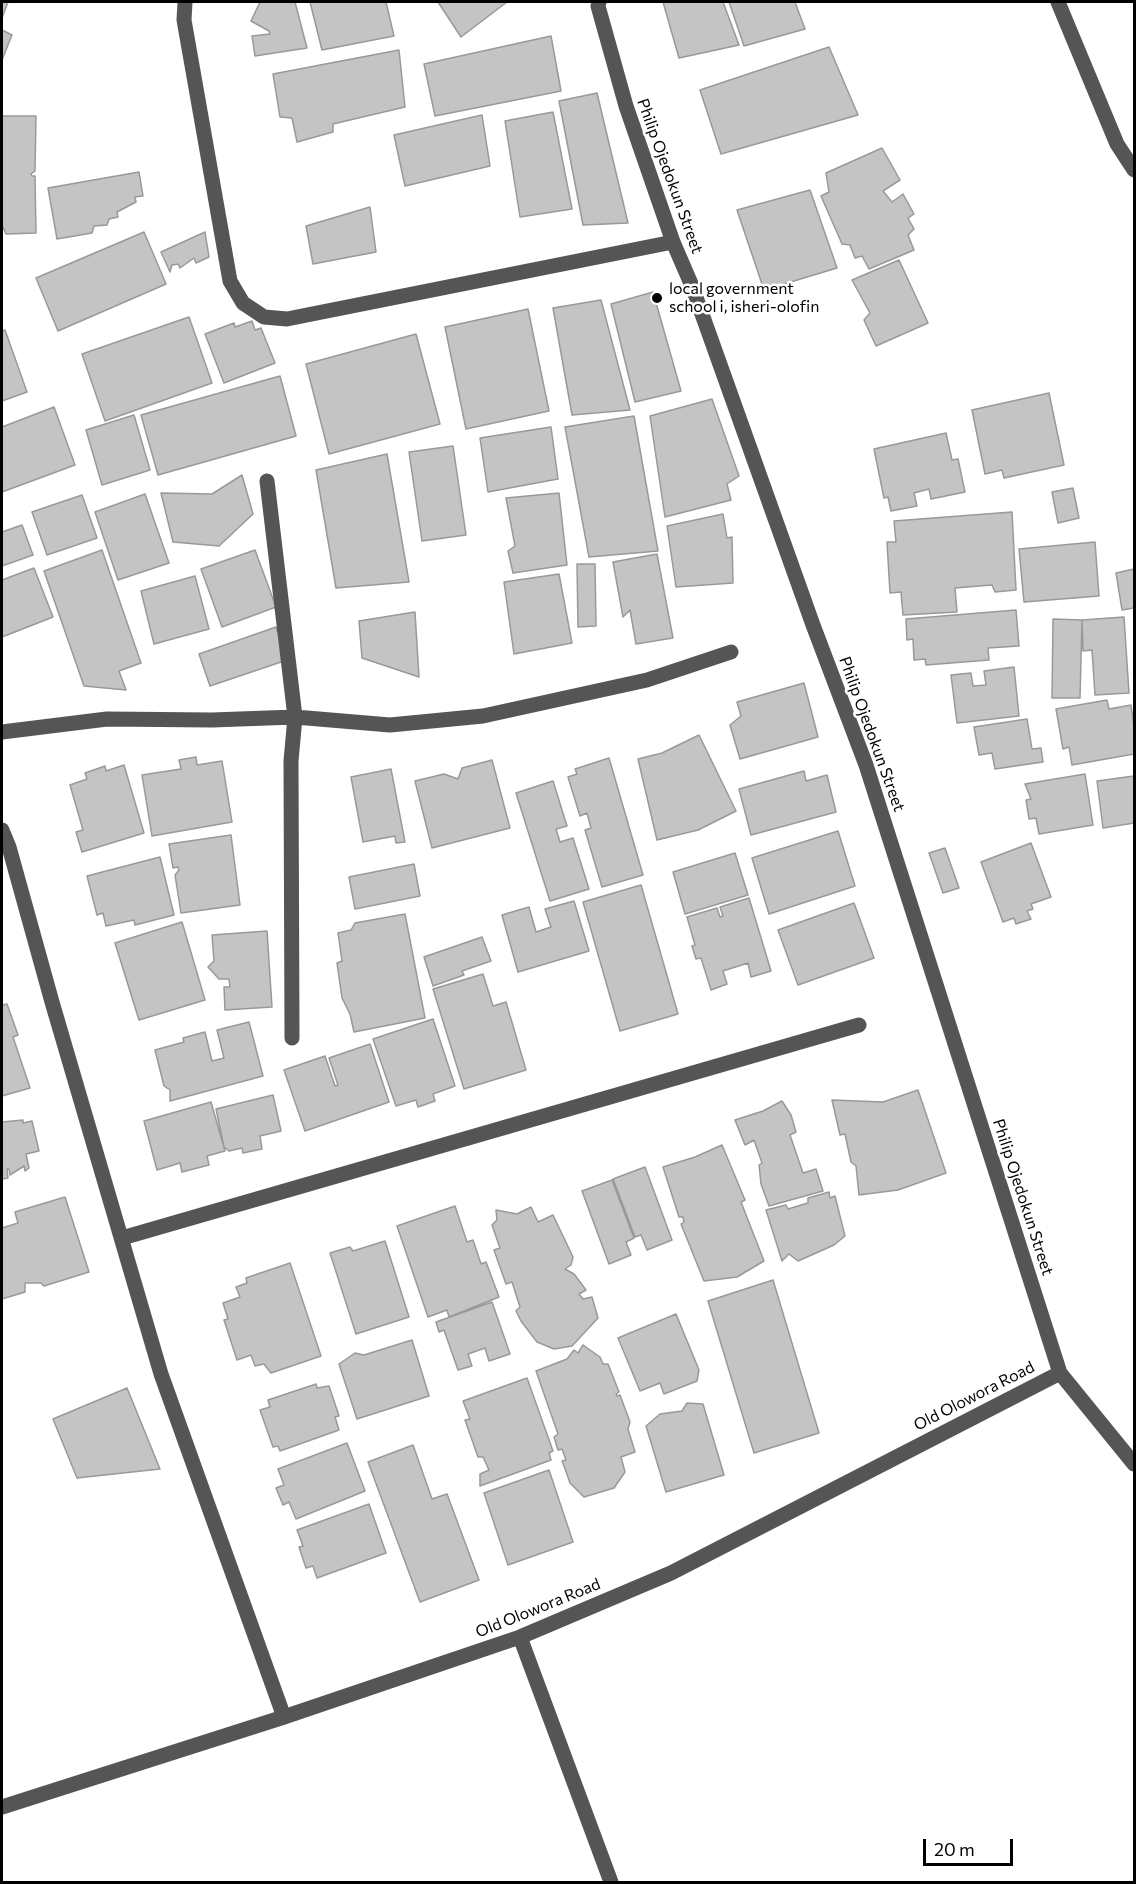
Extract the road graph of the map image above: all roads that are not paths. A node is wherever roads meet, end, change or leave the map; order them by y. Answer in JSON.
{"nodes":[{"id":1,"x":185,"y":2,"type":"edge"},
{"id":2,"x":599,"y":2,"type":"edge"},
{"id":3,"x":1058,"y":2,"type":"edge"},
{"id":4,"x":1134,"y":170,"type":"edge"},
{"id":5,"x":673,"y":242,"type":"junction"},
{"id":6,"x":267,"y":481,"type":"dead end"},
{"id":7,"x":731,"y":652,"type":"dead end"},
{"id":8,"x":295,"y":717,"type":"junction"},
{"id":9,"x":2,"y":732,"type":"edge"},
{"id":10,"x":2,"y":830,"type":"edge"},
{"id":11,"x":859,"y":1025,"type":"dead end"},
{"id":12,"x":292,"y":1038,"type":"dead end"},
{"id":13,"x":122,"y":1238,"type":"junction"},
{"id":14,"x":1060,"y":1373,"type":"junction"},
{"id":15,"x":1134,"y":1464,"type":"edge"},
{"id":16,"x":520,"y":1637,"type":"junction"},
{"id":17,"x":284,"y":1717,"type":"junction"},
{"id":18,"x":2,"y":1807,"type":"edge"},
{"id":19,"x":610,"y":1882,"type":"edge"}],
"edges":[{"from":1,"to":5,"type":"street"},
{"from":2,"to":5,"type":"street","name":"Philip Ojedokun Street"},
{"from":3,"to":4,"type":"street"},
{"from":5,"to":14,"type":"street","name":"Philip Ojedokun Street"},
{"from":6,"to":8,"type":"street"},
{"from":7,"to":8,"type":"street"},
{"from":8,"to":9,"type":"street"},
{"from":8,"to":12,"type":"street"},
{"from":10,"to":13,"type":"street"},
{"from":11,"to":13,"type":"street"},
{"from":13,"to":17,"type":"street"},
{"from":14,"to":15,"type":"street","name":"Philip Ojedokun Street"},
{"from":14,"to":16,"type":"street","name":"Old Olowora Road"},
{"from":16,"to":17,"type":"street","name":"Old Olowora Road"},
{"from":16,"to":19,"type":"street"},
{"from":17,"to":18,"type":"street","name":"Old Olowora Road"}]}
